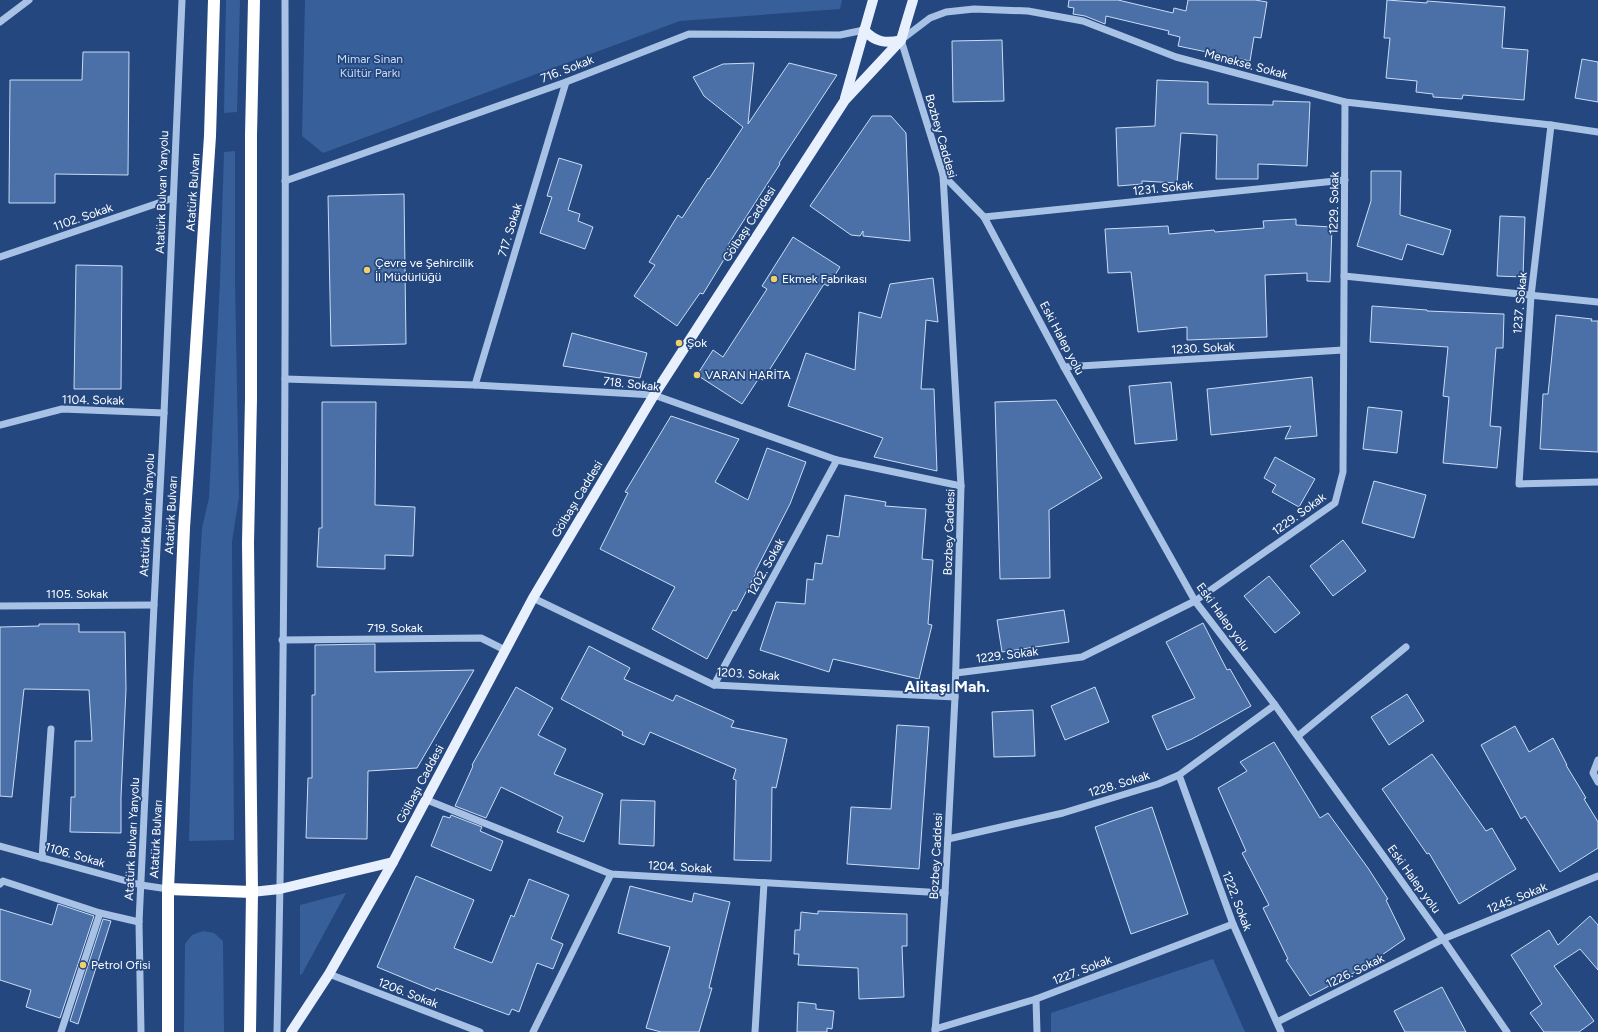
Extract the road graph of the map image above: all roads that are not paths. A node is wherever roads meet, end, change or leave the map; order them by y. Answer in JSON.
{"nodes":[{"id":1,"x":29,"y":0,"type":"edge"},
{"id":2,"x":182,"y":0,"type":"edge"},
{"id":3,"x":214,"y":0,"type":"edge"},
{"id":4,"x":254,"y":0,"type":"edge"},
{"id":5,"x":285,"y":0,"type":"edge"},
{"id":6,"x":873,"y":0,"type":"edge"},
{"id":7,"x":913,"y":0,"type":"edge"},
{"id":8,"x":0,"y":22,"type":"edge"},
{"id":9,"x":864,"y":30,"type":"junction"},
{"id":10,"x":901,"y":40,"type":"junction"},
{"id":11,"x":566,"y":82,"type":"junction"},
{"id":12,"x":845,"y":100,"type":"junction"},
{"id":13,"x":1345,"y":102,"type":"junction"},
{"id":14,"x":1551,"y":125,"type":"junction"},
{"id":15,"x":1598,"y":132,"type":"edge"},
{"id":16,"x":943,"y":175,"type":"junction"},
{"id":17,"x":1345,"y":180,"type":"junction"},
{"id":18,"x":285,"y":181,"type":"junction"},
{"id":19,"x":172,"y":198,"type":"junction"},
{"id":20,"x":984,"y":217,"type":"junction"},
{"id":21,"x":0,"y":257,"type":"edge"},
{"id":22,"x":1344,"y":276,"type":"junction"},
{"id":23,"x":1531,"y":296,"type":"junction"},
{"id":24,"x":1598,"y":302,"type":"edge"},
{"id":25,"x":1344,"y":350,"type":"junction"},
{"id":26,"x":1064,"y":367,"type":"junction"},
{"id":27,"x":285,"y":379,"type":"junction"},
{"id":28,"x":476,"y":385,"type":"junction"},
{"id":29,"x":654,"y":395,"type":"junction"},
{"id":30,"x":164,"y":412,"type":"junction"},
{"id":31,"x":0,"y":426,"type":"edge"},
{"id":32,"x":837,"y":460,"type":"junction"},
{"id":33,"x":1598,"y":482,"type":"edge"},
{"id":34,"x":961,"y":486,"type":"junction"},
{"id":35,"x":533,"y":598,"type":"junction"},
{"id":36,"x":1195,"y":601,"type":"junction"},
{"id":37,"x":154,"y":604,"type":"junction"},
{"id":38,"x":0,"y":606,"type":"edge"},
{"id":39,"x":282,"y":640,"type":"junction"},
{"id":40,"x":1406,"y":647,"type":"dead end"},
{"id":41,"x":505,"y":650,"type":"junction"},
{"id":42,"x":956,"y":673,"type":"junction"},
{"id":43,"x":714,"y":685,"type":"junction"},
{"id":44,"x":956,"y":697,"type":"junction"},
{"id":45,"x":1275,"y":705,"type":"junction"},
{"id":46,"x":51,"y":729,"type":"dead end"},
{"id":47,"x":1298,"y":736,"type":"junction"},
{"id":48,"x":1598,"y":760,"type":"edge"},
{"id":49,"x":1179,"y":775,"type":"junction"},
{"id":50,"x":1598,"y":782,"type":"edge"},
{"id":51,"x":427,"y":800,"type":"junction"},
{"id":52,"x":948,"y":839,"type":"junction"},
{"id":53,"x":0,"y":846,"type":"edge"},
{"id":54,"x":42,"y":858,"type":"junction"},
{"id":55,"x":393,"y":862,"type":"junction"},
{"id":56,"x":611,"y":874,"type":"junction"},
{"id":57,"x":1598,"y":876,"type":"edge"},
{"id":58,"x":764,"y":883,"type":"junction"},
{"id":59,"x":0,"y":884,"type":"edge"},
{"id":60,"x":141,"y":885,"type":"junction"},
{"id":61,"x":168,"y":889,"type":"junction"},
{"id":62,"x":280,"y":889,"type":"junction"},
{"id":63,"x":252,"y":892,"type":"junction"},
{"id":64,"x":945,"y":893,"type":"junction"},
{"id":65,"x":100,"y":913,"type":"junction"},
{"id":66,"x":139,"y":922,"type":"junction"},
{"id":67,"x":1233,"y":924,"type":"junction"},
{"id":68,"x":1443,"y":939,"type":"junction"},
{"id":69,"x":328,"y":974,"type":"junction"},
{"id":70,"x":1036,"y":999,"type":"junction"},
{"id":71,"x":1277,"y":1022,"type":"junction"},
{"id":72,"x":935,"y":1030,"type":"edge"},
{"id":73,"x":61,"y":1032,"type":"edge"},
{"id":74,"x":141,"y":1032,"type":"edge"},
{"id":75,"x":168,"y":1032,"type":"edge"},
{"id":76,"x":250,"y":1032,"type":"edge"},
{"id":77,"x":277,"y":1032,"type":"edge"},
{"id":78,"x":292,"y":1032,"type":"edge"},
{"id":79,"x":480,"y":1032,"type":"edge"},
{"id":80,"x":532,"y":1032,"type":"edge"},
{"id":81,"x":755,"y":1032,"type":"edge"},
{"id":82,"x":1037,"y":1032,"type":"edge"},
{"id":83,"x":1281,"y":1032,"type":"edge"},
{"id":84,"x":1507,"y":1032,"type":"edge"}],
"edges":[{"from":1,"to":8,"type":"street"},
{"from":2,"to":19,"type":"street","name":"Atatürk Bulvarı Yanyolu"},
{"from":3,"to":61,"type":"highway","name":"Atatürk Bulvarı"},
{"from":4,"to":63,"type":"highway"},
{"from":5,"to":18,"type":"street"},
{"from":6,"to":9,"type":"main road"},
{"from":7,"to":10,"type":"main road","name":"Gölbaşı Caddesi"},
{"from":9,"to":10,"type":"main road"},
{"from":9,"to":11,"type":"street","name":"716. Sokak"},
{"from":9,"to":12,"type":"main road"},
{"from":10,"to":12,"type":"main road","name":"Gölbaşı Caddesi"},
{"from":10,"to":13,"type":"street","name":"Menekse. Sokak"},
{"from":10,"to":16,"type":"street","name":"Bozbey Caddesi"},
{"from":11,"to":18,"type":"street","name":"716. Sokak"},
{"from":11,"to":28,"type":"street","name":"717. Sokak"},
{"from":12,"to":29,"type":"main road","name":"Gölbaşı Caddesi"},
{"from":13,"to":14,"type":"street","name":"Menekse. Sokak"},
{"from":13,"to":17,"type":"street","name":"1229. Sokak"},
{"from":14,"to":15,"type":"street","name":"Menekse. Sokak"},
{"from":14,"to":23,"type":"street","name":"1237. Sokak"},
{"from":16,"to":20,"type":"street","name":"Eski Halep yolu"},
{"from":16,"to":34,"type":"street","name":"Bozbey Caddesi"},
{"from":17,"to":20,"type":"street","name":"1231. Sokak"},
{"from":17,"to":22,"type":"street","name":"1229. Sokak"},
{"from":18,"to":27,"type":"street"},
{"from":19,"to":21,"type":"street","name":"1102. Sokak"},
{"from":19,"to":30,"type":"street","name":"Atatürk Bulvarı Yanyolu"},
{"from":20,"to":26,"type":"street","name":"Eski Halep yolu"},
{"from":22,"to":23,"type":"street"},
{"from":22,"to":25,"type":"street","name":"1229. Sokak"},
{"from":23,"to":24,"type":"street"},
{"from":23,"to":33,"type":"street","name":"1237. Sokak"},
{"from":25,"to":26,"type":"street","name":"1230. Sokak"},
{"from":25,"to":36,"type":"street","name":"1229. Sokak"},
{"from":26,"to":36,"type":"street","name":"Eski Halep yolu"},
{"from":27,"to":28,"type":"street","name":"718. Sokak"},
{"from":27,"to":39,"type":"street"},
{"from":28,"to":29,"type":"street","name":"718. Sokak"},
{"from":29,"to":32,"type":"street","name":"718. Sokak"},
{"from":29,"to":35,"type":"main road","name":"Gölbaşı Caddesi"},
{"from":30,"to":31,"type":"street","name":"1104. Sokak"},
{"from":30,"to":37,"type":"street","name":"Atatürk Bulvarı Yanyolu"},
{"from":32,"to":34,"type":"street","name":"718. Sokak"},
{"from":32,"to":43,"type":"street","name":"1202. Sokak"},
{"from":34,"to":42,"type":"street","name":"Bozbey Caddesi"},
{"from":35,"to":41,"type":"main road","name":"Gölbaşı Caddesi"},
{"from":35,"to":43,"type":"street","name":"1203. Sokak"},
{"from":36,"to":42,"type":"street","name":"1229. Sokak"},
{"from":36,"to":45,"type":"street","name":"Eski Halep yolu"},
{"from":37,"to":38,"type":"street","name":"1105. Sokak"},
{"from":37,"to":60,"type":"street","name":"Atatürk Bulvarı Yanyolu"},
{"from":39,"to":41,"type":"street","name":"719. Sokak"},
{"from":39,"to":62,"type":"street"},
{"from":40,"to":47,"type":"street"},
{"from":41,"to":51,"type":"main road","name":"Gölbaşı Caddesi"},
{"from":42,"to":44,"type":"street","name":"Bozbey Caddesi"},
{"from":43,"to":44,"type":"street","name":"1203. Sokak"},
{"from":44,"to":52,"type":"street","name":"Bozbey Caddesi"},
{"from":45,"to":47,"type":"street","name":"Eski Halep yolu"},
{"from":45,"to":49,"type":"street","name":"1228. Sokak"},
{"from":46,"to":54,"type":"street"},
{"from":47,"to":68,"type":"street","name":"Eski Halep yolu"},
{"from":48,"to":50,"type":"street"},
{"from":49,"to":52,"type":"street","name":"1228. Sokak"},
{"from":49,"to":67,"type":"street","name":"1222. Sokak"},
{"from":51,"to":55,"type":"main road","name":"Gölbaşı Caddesi"},
{"from":51,"to":56,"type":"street","name":"1204. Sokak"},
{"from":52,"to":64,"type":"street","name":"Bozbey Caddesi"},
{"from":53,"to":54,"type":"street","name":"1106. Sokak"},
{"from":54,"to":60,"type":"street","name":"1106. Sokak"},
{"from":55,"to":62,"type":"main road"},
{"from":55,"to":69,"type":"main road","name":"Gölbaşı Caddesi"},
{"from":56,"to":58,"type":"street","name":"1204. Sokak"},
{"from":56,"to":80,"type":"street"},
{"from":57,"to":68,"type":"street","name":"1245. Sokak"},
{"from":58,"to":64,"type":"street","name":"1204. Sokak"},
{"from":58,"to":81,"type":"street"},
{"from":59,"to":65,"type":"street"},
{"from":60,"to":61,"type":"street","name":"1106. Sokak"},
{"from":60,"to":66,"type":"street","name":"Atatürk Bulvarı Yanyolu"},
{"from":61,"to":63,"type":"highway"},
{"from":61,"to":75,"type":"highway","name":"Atatürk Bulvarı"},
{"from":62,"to":63,"type":"main road"},
{"from":62,"to":77,"type":"street"},
{"from":63,"to":76,"type":"highway"},
{"from":64,"to":72,"type":"street","name":"Bozbey Caddesi"},
{"from":65,"to":66,"type":"street"},
{"from":65,"to":73,"type":"street"},
{"from":66,"to":74,"type":"street","name":"Atatürk Bulvarı Yanyolu"},
{"from":67,"to":70,"type":"street","name":"1227. Sokak"},
{"from":67,"to":71,"type":"street","name":"1222. Sokak"},
{"from":68,"to":71,"type":"street","name":"1226. Sokak"},
{"from":68,"to":84,"type":"street","name":"Eski Halep yolu"},
{"from":69,"to":78,"type":"main road","name":"Gölbaşı Caddesi"},
{"from":69,"to":79,"type":"street","name":"1206. Sokak"},
{"from":70,"to":72,"type":"street","name":"1227. Sokak"},
{"from":70,"to":82,"type":"street"},
{"from":71,"to":83,"type":"street","name":"1222. Sokak"}]}
